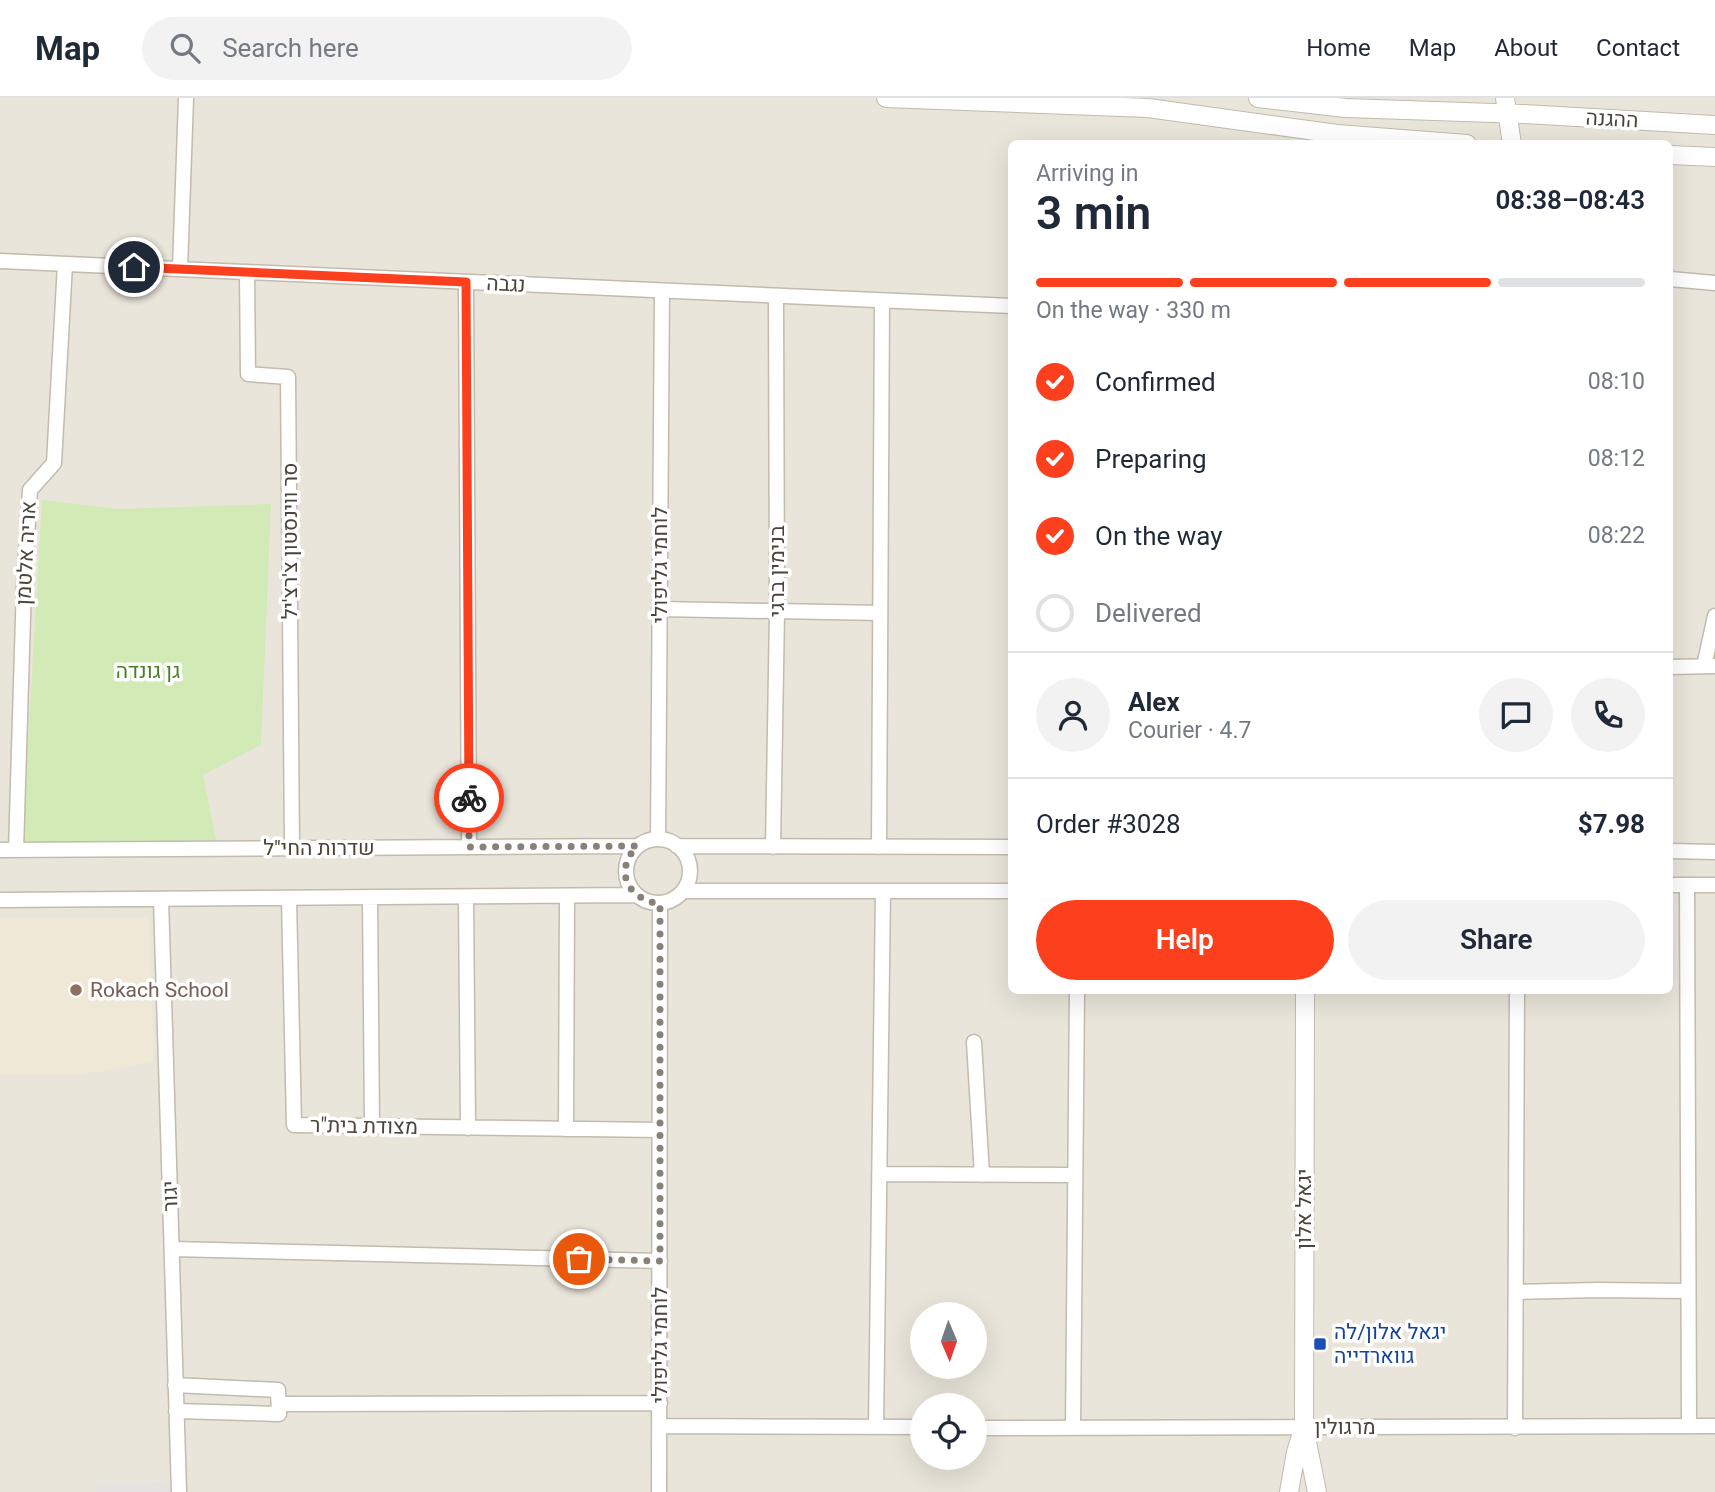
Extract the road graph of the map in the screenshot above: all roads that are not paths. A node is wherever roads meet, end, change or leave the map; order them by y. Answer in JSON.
{"nodes":[{"id":1,"x":186,"y":98,"type":"edge"},
{"id":2,"x":886,"y":98,"type":"edge"},
{"id":3,"x":1258,"y":98,"type":"edge"},
{"id":4,"x":1298,"y":101,"type":"edge"},
{"id":5,"x":1506,"y":106,"type":"edge"},
{"id":6,"x":1346,"y":108,"type":"junction"},
{"id":7,"x":1715,"y":125,"type":"edge"},
{"id":8,"x":1344,"y":139,"type":"edge"},
{"id":9,"x":1369,"y":140,"type":"edge"},
{"id":10,"x":1511,"y":140,"type":"edge"},
{"id":11,"x":1673,"y":155,"type":"edge"},
{"id":12,"x":1715,"y":157,"type":"edge"},
{"id":13,"x":0,"y":261,"type":"edge"},
{"id":14,"x":65,"y":264,"type":"junction"},
{"id":15,"x":180,"y":269,"type":"junction"},
{"id":16,"x":247,"y":272,"type":"junction"},
{"id":17,"x":1673,"y":279,"type":"edge"},
{"id":18,"x":466,"y":282,"type":"junction"},
{"id":19,"x":1715,"y":283,"type":"edge"},
{"id":20,"x":662,"y":291,"type":"junction"},
{"id":21,"x":776,"y":296,"type":"junction"},
{"id":22,"x":882,"y":300,"type":"junction"},
{"id":23,"x":1008,"y":306,"type":"edge"},
{"id":24,"x":659,"y":610,"type":"junction"},
{"id":25,"x":777,"y":612,"type":"junction"},
{"id":26,"x":880,"y":614,"type":"junction"},
{"id":27,"x":1715,"y":615,"type":"edge"},
{"id":28,"x":1710,"y":666,"type":"edge"},
{"id":29,"x":1673,"y":667,"type":"edge"},
{"id":30,"x":658,"y":839,"type":"junction"},
{"id":31,"x":637,"y":846,"type":"junction"},
{"id":32,"x":677,"y":846,"type":"junction"},
{"id":33,"x":469,"y":847,"type":"junction"},
{"id":34,"x":773,"y":847,"type":"junction"},
{"id":35,"x":879,"y":847,"type":"junction"},
{"id":36,"x":1008,"y":847,"type":"edge"},
{"id":37,"x":292,"y":848,"type":"junction"},
{"id":38,"x":0,"y":850,"type":"edge"},
{"id":39,"x":16,"y":850,"type":"junction"},
{"id":40,"x":1673,"y":851,"type":"edge"},
{"id":41,"x":1715,"y":852,"type":"edge"},
{"id":42,"x":1673,"y":885,"type":"edge"},
{"id":43,"x":1687,"y":885,"type":"junction"},
{"id":44,"x":1715,"y":885,"type":"edge"},
{"id":45,"x":683,"y":891,"type":"junction"},
{"id":46,"x":883,"y":891,"type":"junction"},
{"id":47,"x":1008,"y":891,"type":"edge"},
{"id":48,"x":636,"y":895,"type":"junction"},
{"id":49,"x":370,"y":898,"type":"junction"},
{"id":50,"x":466,"y":898,"type":"junction"},
{"id":51,"x":567,"y":898,"type":"junction"},
{"id":52,"x":162,"y":899,"type":"junction"},
{"id":53,"x":289,"y":899,"type":"junction"},
{"id":54,"x":0,"y":900,"type":"edge"},
{"id":55,"x":660,"y":904,"type":"junction"},
{"id":56,"x":1077,"y":994,"type":"edge"},
{"id":57,"x":1304,"y":994,"type":"edge"},
{"id":58,"x":1517,"y":994,"type":"edge"},
{"id":59,"x":974,"y":1042,"type":"dead end"},
{"id":60,"x":372,"y":1126,"type":"junction"},
{"id":61,"x":468,"y":1128,"type":"junction"},
{"id":62,"x":566,"y":1129,"type":"junction"},
{"id":63,"x":660,"y":1130,"type":"junction"},
{"id":64,"x":879,"y":1174,"type":"junction"},
{"id":65,"x":982,"y":1175,"type":"junction"},
{"id":66,"x":1075,"y":1175,"type":"junction"},
{"id":67,"x":172,"y":1249,"type":"junction"},
{"id":68,"x":660,"y":1261,"type":"junction"},
{"id":69,"x":1688,"y":1291,"type":"junction"},
{"id":70,"x":1516,"y":1293,"type":"junction"},
{"id":71,"x":175,"y":1385,"type":"junction"},
{"id":72,"x":660,"y":1404,"type":"junction"},
{"id":73,"x":280,"y":1405,"type":"junction"},
{"id":74,"x":176,"y":1411,"type":"junction"},
{"id":75,"x":660,"y":1426,"type":"junction"},
{"id":76,"x":1689,"y":1426,"type":"junction"},
{"id":77,"x":1715,"y":1426,"type":"edge"},
{"id":78,"x":876,"y":1427,"type":"junction"},
{"id":79,"x":910,"y":1427,"type":"edge"},
{"id":80,"x":1304,"y":1427,"type":"junction"},
{"id":81,"x":987,"y":1428,"type":"edge"},
{"id":82,"x":1073,"y":1428,"type":"junction"},
{"id":83,"x":1515,"y":1428,"type":"junction"},
{"id":84,"x":179,"y":1492,"type":"edge"},
{"id":85,"x":659,"y":1492,"type":"edge"},
{"id":86,"x":1289,"y":1492,"type":"edge"},
{"id":87,"x":1317,"y":1492,"type":"edge"}],
"edges":[{"from":1,"to":15,"type":"street"},
{"from":2,"to":8,"type":"street"},
{"from":3,"to":4,"type":"street","name":"ההגנה"},
{"from":4,"to":6,"type":"street","name":"ההגנה"},
{"from":5,"to":6,"type":"street","name":"ההגנה"},
{"from":5,"to":7,"type":"street","name":"ההגנה"},
{"from":5,"to":10,"type":"street"},
{"from":6,"to":8,"type":"street"},
{"from":8,"to":9,"type":"street"},
{"from":11,"to":12,"type":"street"},
{"from":13,"to":14,"type":"street","name":"נגבה"},
{"from":14,"to":15,"type":"street","name":"נגבה"},
{"from":14,"to":39,"type":"street","name":"אריה אלטמן"},
{"from":15,"to":16,"type":"street","name":"נגבה"},
{"from":16,"to":18,"type":"street","name":"נגבה"},
{"from":16,"to":37,"type":"street","name":"סר ווינסטון צ'רצ'יל"},
{"from":17,"to":19,"type":"street"},
{"from":18,"to":20,"type":"street","name":"נגבה"},
{"from":18,"to":33,"type":"street"},
{"from":20,"to":21,"type":"street","name":"נגבה"},
{"from":20,"to":24,"type":"street","name":"לוחמי גליפולי"},
{"from":21,"to":22,"type":"street","name":"נגבה"},
{"from":21,"to":25,"type":"street","name":"בנימין ברגי"},
{"from":22,"to":23,"type":"street","name":"נגבה"},
{"from":22,"to":26,"type":"street"},
{"from":24,"to":25,"type":"street"},
{"from":24,"to":30,"type":"street","name":"לוחמי גליפולי"},
{"from":25,"to":26,"type":"street"},
{"from":25,"to":34,"type":"street","name":"בנימין ברגי"},
{"from":26,"to":35,"type":"street"},
{"from":27,"to":28,"type":"street"},
{"from":28,"to":29,"type":"street"},
{"from":30,"to":31,"type":"street"},
{"from":30,"to":32,"type":"street"},
{"from":31,"to":33,"type":"street","name":"שדרות החי\"ל"},
{"from":31,"to":48,"type":"street"},
{"from":32,"to":34,"type":"street"},
{"from":32,"to":45,"type":"street"},
{"from":33,"to":37,"type":"street","name":"שדרות החי\"ל"},
{"from":34,"to":35,"type":"street"},
{"from":35,"to":36,"type":"street"},
{"from":37,"to":39,"type":"street","name":"שדרות החי\"ל"},
{"from":38,"to":39,"type":"street","name":"שדרות החי\"ל"},
{"from":40,"to":41,"type":"street"},
{"from":42,"to":43,"type":"street"},
{"from":43,"to":44,"type":"street"},
{"from":43,"to":69,"type":"street"},
{"from":45,"to":46,"type":"street"},
{"from":45,"to":55,"type":"street"},
{"from":46,"to":47,"type":"street"},
{"from":46,"to":64,"type":"street"},
{"from":48,"to":51,"type":"street"},
{"from":48,"to":55,"type":"street"},
{"from":49,"to":50,"type":"street"},
{"from":49,"to":53,"type":"street"},
{"from":49,"to":60,"type":"street"},
{"from":50,"to":51,"type":"street"},
{"from":50,"to":61,"type":"street"},
{"from":51,"to":62,"type":"street"},
{"from":52,"to":53,"type":"street"},
{"from":52,"to":54,"type":"street"},
{"from":52,"to":67,"type":"street","name":"יגור"},
{"from":53,"to":60,"type":"street","name":"מצודת בית\"ר"},
{"from":55,"to":63,"type":"street","name":"לוחמי גליפולי"},
{"from":56,"to":66,"type":"street"},
{"from":57,"to":80,"type":"street","name":"יגאל אלון"},
{"from":58,"to":70,"type":"street"},
{"from":59,"to":65,"type":"street"},
{"from":60,"to":61,"type":"street","name":"מצודת בית\"ר"},
{"from":61,"to":62,"type":"street","name":"מצודת בית\"ר"},
{"from":62,"to":63,"type":"street","name":"מצודת בית\"ר"},
{"from":63,"to":68,"type":"street","name":"לוחמי גליפולי"},
{"from":64,"to":65,"type":"street"},
{"from":64,"to":78,"type":"street"},
{"from":65,"to":66,"type":"street"},
{"from":66,"to":82,"type":"street"},
{"from":67,"to":68,"type":"street"},
{"from":67,"to":71,"type":"street","name":"יגור"},
{"from":68,"to":72,"type":"street","name":"לוחמי גליפולי"},
{"from":69,"to":70,"type":"street"},
{"from":69,"to":76,"type":"street"},
{"from":70,"to":83,"type":"street"},
{"from":71,"to":73,"type":"street"},
{"from":71,"to":74,"type":"street","name":"יגור"},
{"from":72,"to":73,"type":"street"},
{"from":72,"to":75,"type":"street","name":"לוחמי גליפולי"},
{"from":73,"to":74,"type":"street"},
{"from":74,"to":84,"type":"street","name":"יגור"},
{"from":75,"to":78,"type":"street"},
{"from":75,"to":85,"type":"street","name":"לוחמי גליפולי"},
{"from":76,"to":77,"type":"street","name":"מרגולין"},
{"from":76,"to":83,"type":"street","name":"מרגולין"},
{"from":78,"to":79,"type":"street"},
{"from":80,"to":82,"type":"street","name":"מרגולין"},
{"from":80,"to":83,"type":"street","name":"מרגולין"},
{"from":80,"to":86,"type":"street","name":"יגאל אלון"},
{"from":80,"to":87,"type":"street","name":"יגאל אלון"},
{"from":81,"to":82,"type":"street","name":"מרגולין"}]}
